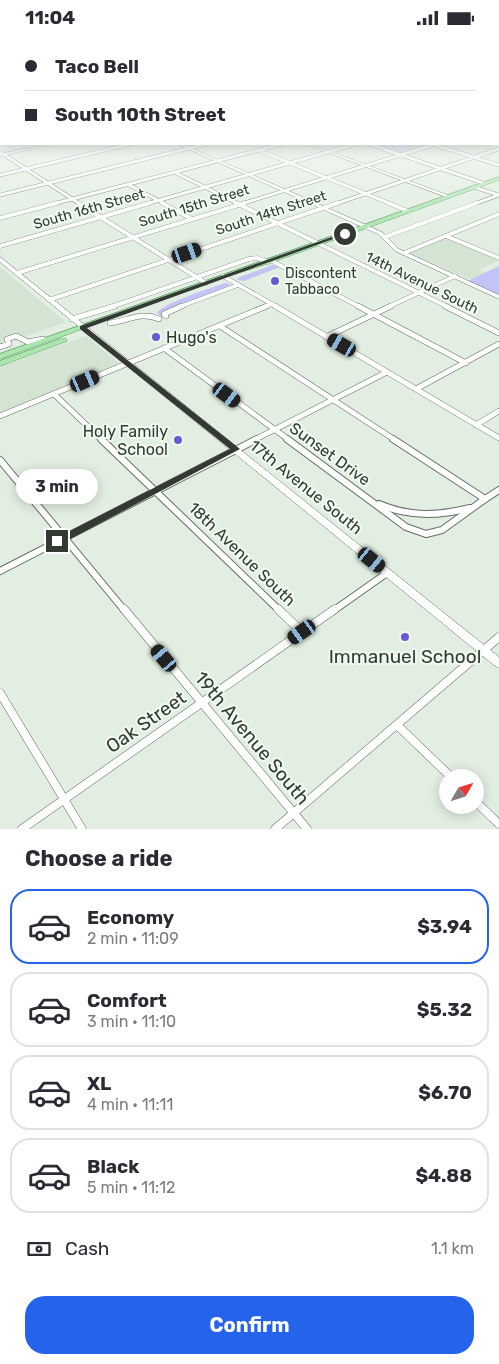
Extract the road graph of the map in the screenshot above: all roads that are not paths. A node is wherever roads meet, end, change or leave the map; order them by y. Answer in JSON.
{"nodes":[{"id":1,"x":10,"y":160,"type":"edge"},
{"id":2,"x":62,"y":160,"type":"edge"},
{"id":3,"x":141,"y":160,"type":"edge"},
{"id":4,"x":221,"y":160,"type":"edge"},
{"id":5,"x":282,"y":160,"type":"edge"},
{"id":6,"x":299,"y":160,"type":"edge"},
{"id":7,"x":351,"y":160,"type":"edge"},
{"id":8,"x":382,"y":160,"type":"edge"},
{"id":9,"x":414,"y":160,"type":"edge"},
{"id":10,"x":465,"y":160,"type":"edge"},
{"id":11,"x":484,"y":160,"type":"edge"},
{"id":12,"x":217,"y":161,"type":"junction"},
{"id":13,"x":289,"y":163,"type":"junction"},
{"id":14,"x":365,"y":165,"type":"junction"},
{"id":15,"x":499,"y":165,"type":"edge"},
{"id":16,"x":24,"y":169,"type":"junction"},
{"id":17,"x":440,"y":169,"type":"junction"},
{"id":18,"x":174,"y":173,"type":"junction"},
{"id":19,"x":0,"y":175,"type":"edge"},
{"id":20,"x":249,"y":175,"type":"junction"},
{"id":21,"x":499,"y":177,"type":"edge"},
{"id":22,"x":326,"y":178,"type":"junction"},
{"id":23,"x":405,"y":180,"type":"junction"},
{"id":24,"x":483,"y":183,"type":"junction"},
{"id":25,"x":47,"y":184,"type":"junction"},
{"id":26,"x":129,"y":185,"type":"junction"},
{"id":27,"x":205,"y":187,"type":"junction"},
{"id":28,"x":474,"y":187,"type":"junction"},
{"id":29,"x":284,"y":190,"type":"junction"},
{"id":30,"x":365,"y":194,"type":"junction"},
{"id":31,"x":0,"y":195,"type":"edge"},
{"id":32,"x":499,"y":195,"type":"edge"},
{"id":33,"x":448,"y":196,"type":"junction"},
{"id":34,"x":73,"y":199,"type":"junction"},
{"id":35,"x":158,"y":201,"type":"junction"},
{"id":36,"x":240,"y":204,"type":"junction"},
{"id":37,"x":324,"y":208,"type":"junction"},
{"id":38,"x":408,"y":211,"type":"junction"},
{"id":39,"x":499,"y":214,"type":"edge"},
{"id":40,"x":101,"y":217,"type":"junction"},
{"id":41,"x":0,"y":218,"type":"edge"},
{"id":42,"x":192,"y":219,"type":"junction"},
{"id":43,"x":278,"y":223,"type":"junction"},
{"id":44,"x":366,"y":227,"type":"junction"},
{"id":45,"x":446,"y":236,"type":"junction"},
{"id":46,"x":134,"y":237,"type":"junction"},
{"id":47,"x":386,"y":237,"type":"junction"},
{"id":48,"x":318,"y":244,"type":"junction"},
{"id":49,"x":0,"y":246,"type":"edge"},
{"id":50,"x":404,"y":253,"type":"junction"},
{"id":51,"x":499,"y":258,"type":"edge"},
{"id":52,"x":0,"y":259,"type":"edge"},
{"id":53,"x":168,"y":259,"type":"junction"},
{"id":54,"x":270,"y":262,"type":"junction"},
{"id":55,"x":17,"y":273,"type":"junction"},
{"id":56,"x":455,"y":276,"type":"junction"},
{"id":57,"x":197,"y":277,"type":"junction"},
{"id":58,"x":226,"y":278,"type":"junction"},
{"id":59,"x":206,"y":283,"type":"junction"},
{"id":60,"x":238,"y":285,"type":"junction"},
{"id":61,"x":418,"y":294,"type":"junction"},
{"id":62,"x":499,"y":297,"type":"edge"},
{"id":63,"x":49,"y":300,"type":"junction"},
{"id":64,"x":272,"y":304,"type":"junction"},
{"id":65,"x":375,"y":314,"type":"junction"},
{"id":66,"x":166,"y":316,"type":"dead end"},
{"id":67,"x":72,"y":319,"type":"junction"},
{"id":68,"x":159,"y":319,"type":"dead end"},
{"id":69,"x":110,"y":323,"type":"junction"},
{"id":70,"x":220,"y":326,"type":"junction"},
{"id":71,"x":85,"y":330,"type":"junction"},
{"id":72,"x":65,"y":333,"type":"junction"},
{"id":73,"x":499,"y":333,"type":"edge"},
{"id":74,"x":326,"y":337,"type":"junction"},
{"id":75,"x":499,"y":345,"type":"edge"},
{"id":76,"x":0,"y":347,"type":"edge"},
{"id":77,"x":164,"y":348,"type":"junction"},
{"id":78,"x":0,"y":357,"type":"edge"},
{"id":79,"x":128,"y":363,"type":"junction"},
{"id":80,"x":466,"y":363,"type":"junction"},
{"id":81,"x":0,"y":364,"type":"edge"},
{"id":82,"x":387,"y":372,"type":"junction"},
{"id":83,"x":416,"y":389,"type":"junction"},
{"id":84,"x":54,"y":394,"type":"junction"},
{"id":85,"x":333,"y":400,"type":"junction"},
{"id":86,"x":499,"y":411,"type":"edge"},
{"id":87,"x":0,"y":416,"type":"edge"},
{"id":88,"x":476,"y":425,"type":"junction"},
{"id":89,"x":274,"y":430,"type":"junction"},
{"id":90,"x":499,"y":438,"type":"edge"},
{"id":91,"x":236,"y":449,"type":"junction"},
{"id":92,"x":0,"y":461,"type":"edge"},
{"id":93,"x":499,"y":490,"type":"edge"},
{"id":94,"x":155,"y":491,"type":"junction"},
{"id":95,"x":366,"y":497,"type":"junction"},
{"id":96,"x":485,"y":499,"type":"junction"},
{"id":97,"x":64,"y":538,"type":"junction"},
{"id":98,"x":0,"y":571,"type":"edge"},
{"id":99,"x":387,"y":573,"type":"junction"},
{"id":100,"x":302,"y":632,"type":"junction"},
{"id":101,"x":499,"y":637,"type":"edge"},
{"id":102,"x":483,"y":650,"type":"junction"},
{"id":103,"x":499,"y":663,"type":"edge"},
{"id":104,"x":0,"y":693,"type":"edge"},
{"id":105,"x":202,"y":703,"type":"junction"},
{"id":106,"x":397,"y":725,"type":"junction"},
{"id":107,"x":443,"y":769,"type":"edge"},
{"id":108,"x":64,"y":799,"type":"junction"},
{"id":109,"x":484,"y":810,"type":"edge"},
{"id":110,"x":293,"y":813,"type":"junction"},
{"id":111,"x":499,"y":824,"type":"edge"},
{"id":112,"x":22,"y":829,"type":"edge"},
{"id":113,"x":82,"y":829,"type":"edge"},
{"id":114,"x":275,"y":829,"type":"edge"},
{"id":115,"x":307,"y":829,"type":"edge"}],
"edges":[{"from":1,"to":16,"type":"street"},
{"from":2,"to":16,"type":"street"},
{"from":3,"to":25,"type":"street"},
{"from":4,"to":12,"type":"street"},
{"from":5,"to":13,"type":"street"},
{"from":6,"to":13,"type":"street","name":"South 16th Street"},
{"from":7,"to":14,"type":"street"},
{"from":8,"to":14,"type":"street","name":"South 15th Street"},
{"from":9,"to":17,"type":"street"},
{"from":10,"to":17,"type":"street","name":"South 14th Street"},
{"from":11,"to":15,"type":"street"},
{"from":12,"to":18,"type":"street"},
{"from":12,"to":20,"type":"street"},
{"from":13,"to":20,"type":"street","name":"South 16th Street"},
{"from":13,"to":22,"type":"street"},
{"from":14,"to":22,"type":"street","name":"South 15th Street"},
{"from":14,"to":23,"type":"street"},
{"from":16,"to":19,"type":"street"},
{"from":16,"to":25,"type":"street"},
{"from":17,"to":23,"type":"street","name":"South 14th Street"},
{"from":17,"to":24,"type":"street"},
{"from":18,"to":26,"type":"street"},
{"from":18,"to":27,"type":"street","name":"14th Avenue South"},
{"from":20,"to":27,"type":"street","name":"South 16th Street"},
{"from":20,"to":29,"type":"street"},
{"from":21,"to":24,"type":"main road"},
{"from":22,"to":29,"type":"street","name":"South 15th Street"},
{"from":22,"to":30,"type":"street"},
{"from":23,"to":30,"type":"street","name":"South 14th Street"},
{"from":23,"to":33,"type":"street"},
{"from":24,"to":28,"type":"main road"},
{"from":25,"to":31,"type":"street"},
{"from":25,"to":34,"type":"street"},
{"from":26,"to":34,"type":"street"},
{"from":26,"to":35,"type":"street"},
{"from":27,"to":35,"type":"street","name":"South 16th Street"},
{"from":27,"to":36,"type":"street","name":"14th Avenue South"},
{"from":28,"to":32,"type":"street"},
{"from":28,"to":33,"type":"main road"},
{"from":29,"to":36,"type":"street","name":"South 15th Street"},
{"from":29,"to":37,"type":"street"},
{"from":30,"to":37,"type":"street","name":"South 14th Street"},
{"from":30,"to":38,"type":"street"},
{"from":32,"to":47,"type":"street"},
{"from":33,"to":38,"type":"main road"},
{"from":34,"to":40,"type":"street"},
{"from":34,"to":41,"type":"street"},
{"from":35,"to":40,"type":"street","name":"South 16th Street"},
{"from":35,"to":42,"type":"street"},
{"from":36,"to":42,"type":"street","name":"South 15th Street"},
{"from":36,"to":43,"type":"street","name":"14th Avenue South"},
{"from":37,"to":43,"type":"street","name":"South 14th Street"},
{"from":37,"to":44,"type":"street"},
{"from":38,"to":44,"type":"main road"},
{"from":39,"to":45,"type":"street"},
{"from":40,"to":46,"type":"street"},
{"from":40,"to":49,"type":"street","name":"South 16th Street"},
{"from":42,"to":46,"type":"street","name":"South 15th Street"},
{"from":43,"to":48,"type":"street","name":"14th Avenue South"},
{"from":43,"to":53,"type":"street","name":"South 14th Street"},
{"from":44,"to":47,"type":"street"},
{"from":44,"to":48,"type":"main road"},
{"from":45,"to":50,"type":"street"},
{"from":45,"to":51,"type":"street"},
{"from":46,"to":53,"type":"street"},
{"from":46,"to":55,"type":"street","name":"South 15th Street"},
{"from":47,"to":50,"type":"street"},
{"from":48,"to":54,"type":"main road"},
{"from":48,"to":61,"type":"street","name":"14th Avenue South"},
{"from":50,"to":56,"type":"street"},
{"from":52,"to":55,"type":"street","name":"17th Avenue South"},
{"from":53,"to":57,"type":"street"},
{"from":53,"to":63,"type":"street","name":"South 14th Street"},
{"from":54,"to":57,"type":"street"},
{"from":54,"to":58,"type":"main road"},
{"from":54,"to":65,"type":"street"},
{"from":55,"to":63,"type":"street","name":"17th Avenue South"},
{"from":56,"to":61,"type":"street"},
{"from":56,"to":62,"type":"street"},
{"from":57,"to":59,"type":"street"},
{"from":57,"to":67,"type":"street"},
{"from":58,"to":59,"type":"main road"},
{"from":58,"to":60,"type":"street"},
{"from":58,"to":69,"type":"main road"},
{"from":59,"to":71,"type":"main road"},
{"from":60,"to":64,"type":"street"},
{"from":60,"to":66,"type":"street"},
{"from":61,"to":65,"type":"street"},
{"from":61,"to":73,"type":"street","name":"14th Avenue South"},
{"from":63,"to":67,"type":"street","name":"17th Avenue South"},
{"from":64,"to":70,"type":"street"},
{"from":64,"to":74,"type":"street"},
{"from":65,"to":74,"type":"street"},
{"from":65,"to":80,"type":"street"},
{"from":67,"to":71,"type":"street","name":"17th Avenue South"},
{"from":68,"to":69,"type":"street"},
{"from":69,"to":71,"type":"main road"},
{"from":70,"to":77,"type":"street"},
{"from":70,"to":85,"type":"street"},
{"from":71,"to":72,"type":"main road"},
{"from":71,"to":79,"type":"street","name":"17th Avenue South"},
{"from":71,"to":81,"type":"main road"},
{"from":72,"to":76,"type":"street"},
{"from":72,"to":78,"type":"main road"},
{"from":74,"to":82,"type":"street"},
{"from":75,"to":80,"type":"street"},
{"from":77,"to":79,"type":"street"},
{"from":77,"to":89,"type":"street","name":"Sunset Drive"},
{"from":79,"to":84,"type":"street"},
{"from":79,"to":91,"type":"street","name":"17th Avenue South"},
{"from":80,"to":83,"type":"street"},
{"from":82,"to":83,"type":"street"},
{"from":82,"to":85,"type":"street"},
{"from":83,"to":88,"type":"street"},
{"from":84,"to":87,"type":"street"},
{"from":84,"to":94,"type":"street","name":"18th Avenue South"},
{"from":85,"to":89,"type":"street"},
{"from":85,"to":96,"type":"street"},
{"from":86,"to":88,"type":"street"},
{"from":88,"to":90,"type":"street"},
{"from":89,"to":91,"type":"street"},
{"from":89,"to":95,"type":"street","name":"Sunset Drive"},
{"from":91,"to":94,"type":"street"},
{"from":91,"to":99,"type":"street","name":"17th Avenue South"},
{"from":92,"to":97,"type":"street","name":"19th Avenue South"},
{"from":93,"to":96,"type":"street"},
{"from":94,"to":97,"type":"street"},
{"from":94,"to":100,"type":"street","name":"18th Avenue South"},
{"from":95,"to":96,"type":"street"},
{"from":95,"to":96,"type":"street","name":"Sunset Drive"},
{"from":97,"to":98,"type":"street"},
{"from":97,"to":105,"type":"street","name":"19th Avenue South"},
{"from":99,"to":100,"type":"street","name":"Oak Street"},
{"from":99,"to":102,"type":"street","name":"17th Avenue South"},
{"from":100,"to":105,"type":"street","name":"Oak Street"},
{"from":101,"to":102,"type":"street"},
{"from":102,"to":103,"type":"street","name":"17th Avenue South"},
{"from":102,"to":106,"type":"street"},
{"from":104,"to":108,"type":"street"},
{"from":105,"to":108,"type":"street","name":"Oak Street"},
{"from":105,"to":110,"type":"street","name":"19th Avenue South"},
{"from":106,"to":107,"type":"street"},
{"from":106,"to":110,"type":"street"},
{"from":108,"to":112,"type":"street","name":"Oak Street"},
{"from":108,"to":113,"type":"street"},
{"from":109,"to":111,"type":"street"},
{"from":110,"to":114,"type":"street"},
{"from":110,"to":115,"type":"street","name":"19th Avenue South"}]}
